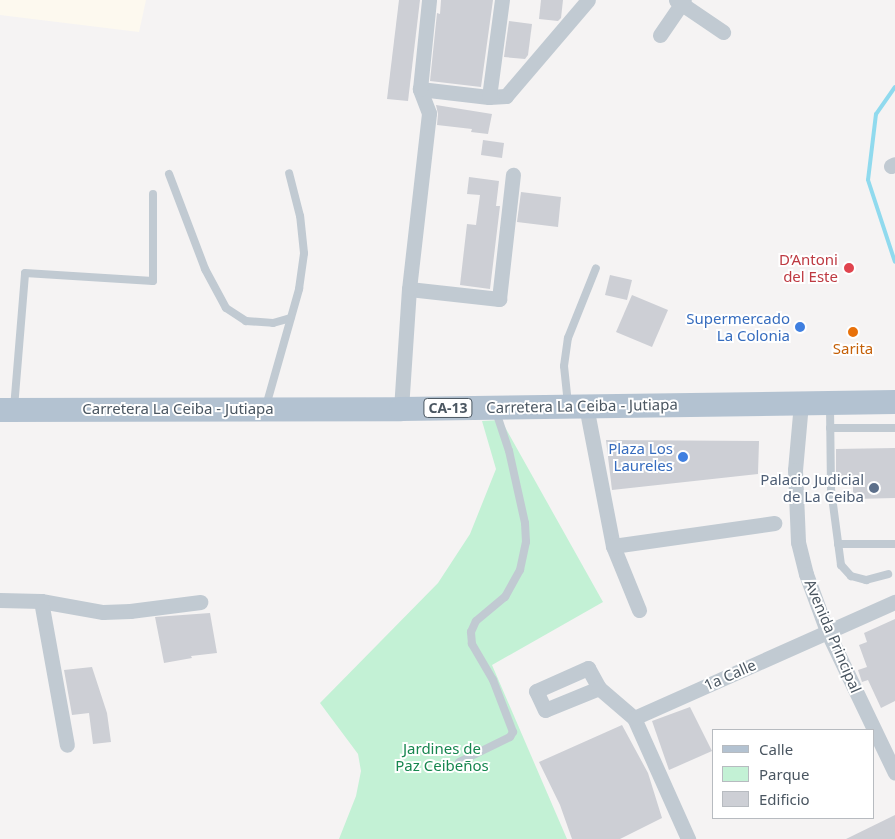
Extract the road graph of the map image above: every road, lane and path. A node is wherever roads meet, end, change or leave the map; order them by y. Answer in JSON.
{"nodes":[{"id":1,"x":429,"y":0,"type":"edge"},
{"id":2,"x":502,"y":0,"type":"edge"},
{"id":3,"x":588,"y":0,"type":"edge"},
{"id":4,"x":680,"y":1,"type":"edge"},
{"id":5,"x":577,"y":6,"type":"edge"},
{"id":6,"x":723,"y":32,"type":"dead end"},
{"id":7,"x":660,"y":35,"type":"dead end"},
{"id":8,"x":420,"y":89,"type":"junction"},
{"id":9,"x":489,"y":97,"type":"junction"},
{"id":10,"x":169,"y":174,"type":"dead end"},
{"id":11,"x":289,"y":174,"type":"dead end"},
{"id":12,"x":513,"y":175,"type":"dead end"},
{"id":13,"x":153,"y":194,"type":"dead end"},
{"id":14,"x":596,"y":268,"type":"dead end"},
{"id":15,"x":409,"y":289,"type":"junction"},
{"id":16,"x":290,"y":318,"type":"junction"},
{"id":17,"x":830,"y":402,"type":"junction"},
{"id":18,"x":895,"y":402,"type":"edge"},
{"id":19,"x":801,"y":403,"type":"junction"},
{"id":20,"x":577,"y":406,"type":"junction"},
{"id":21,"x":265,"y":408,"type":"junction"},
{"id":22,"x":494,"y":408,"type":"junction"},
{"id":23,"x":401,"y":409,"type":"junction"},
{"id":24,"x":7,"y":410,"type":"edge"},
{"id":25,"x":830,"y":428,"type":"junction"},
{"id":26,"x":895,"y":428,"type":"edge"},
{"id":27,"x":774,"y":522,"type":"dead end"},
{"id":28,"x":838,"y":544,"type":"junction"},
{"id":29,"x":895,"y":544,"type":"edge"},
{"id":30,"x":614,"y":546,"type":"junction"},
{"id":31,"x":888,"y":574,"type":"dead end"},
{"id":32,"x":0,"y":600,"type":"edge"},
{"id":33,"x":41,"y":600,"type":"junction"},
{"id":34,"x":200,"y":602,"type":"dead end"},
{"id":35,"x":895,"y":602,"type":"edge"},
{"id":36,"x":639,"y":610,"type":"dead end"},
{"id":37,"x":827,"y":631,"type":"junction"},
{"id":38,"x":598,"y":688,"type":"dead end"},
{"id":39,"x":634,"y":718,"type":"junction"},
{"id":40,"x":874,"y":729,"type":"edge"},
{"id":41,"x":875,"y":731,"type":"edge"},
{"id":42,"x":67,"y":745,"type":"dead end"},
{"id":43,"x":459,"y":762,"type":"dead end"},
{"id":44,"x":895,"y":773,"type":"edge"},
{"id":45,"x":688,"y":839,"type":"edge"}],
"edges":[{"from":1,"to":8,"type":"street"},
{"from":2,"to":9,"type":"street"},
{"from":3,"to":5,"type":"street"},
{"from":4,"to":6,"type":"street"},
{"from":4,"to":7,"type":"street"},
{"from":5,"to":9,"type":"street"},
{"from":8,"to":9,"type":"street"},
{"from":8,"to":15,"type":"street"},
{"from":10,"to":16,"type":"lane"},
{"from":11,"to":16,"type":"lane"},
{"from":12,"to":15,"type":"street"},
{"from":13,"to":24,"type":"lane"},
{"from":14,"to":20,"type":"lane"},
{"from":15,"to":23,"type":"street"},
{"from":16,"to":21,"type":"lane"},
{"from":17,"to":18,"type":"main road","name":"Carretera La Ceiba - Jutiapa","number":"CA-13"},
{"from":17,"to":19,"type":"main road","name":"Carretera La Ceiba - Jutiapa","number":"CA-13"},
{"from":17,"to":25,"type":"lane"},
{"from":19,"to":20,"type":"main road","name":"Carretera La Ceiba - Jutiapa","number":"CA-13"},
{"from":19,"to":37,"type":"street","name":"Avenida Principal"},
{"from":20,"to":22,"type":"main road","name":"Carretera La Ceiba - Jutiapa","number":"CA-13"},
{"from":20,"to":30,"type":"street"},
{"from":21,"to":23,"type":"main road","name":"Carretera La Ceiba - Jutiapa","number":"CA-13"},
{"from":21,"to":24,"type":"main road","name":"Carretera La Ceiba - Jutiapa","number":"CA-13"},
{"from":22,"to":23,"type":"main road","name":"Carretera La Ceiba - Jutiapa","number":"CA-13"},
{"from":22,"to":43,"type":"lane"},
{"from":25,"to":26,"type":"lane"},
{"from":25,"to":28,"type":"lane"},
{"from":27,"to":30,"type":"street"},
{"from":28,"to":29,"type":"lane"},
{"from":28,"to":31,"type":"lane"},
{"from":30,"to":36,"type":"street"},
{"from":32,"to":33,"type":"street"},
{"from":33,"to":34,"type":"street"},
{"from":33,"to":42,"type":"street"},
{"from":35,"to":37,"type":"street","name":"1a Calle"},
{"from":37,"to":39,"type":"street","name":"1a Calle"},
{"from":37,"to":40,"type":"street","name":"Avenida Principal"},
{"from":38,"to":39,"type":"street"},
{"from":39,"to":45,"type":"street"},
{"from":41,"to":44,"type":"street","name":"Avenida Principal"}]}
